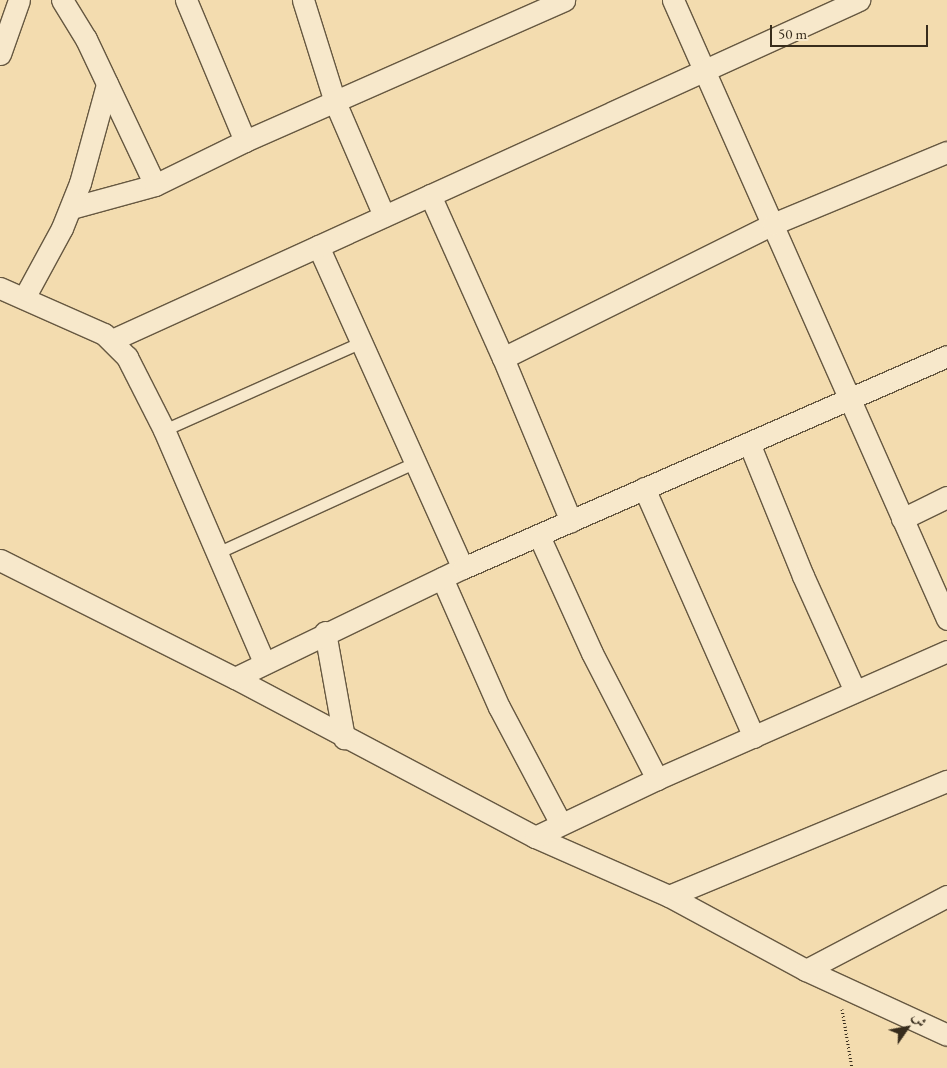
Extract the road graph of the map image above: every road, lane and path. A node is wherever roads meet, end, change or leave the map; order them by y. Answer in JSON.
{"nodes":[{"id":1,"x":19,"y":0,"type":"edge"},
{"id":2,"x":62,"y":0,"type":"edge"},
{"id":3,"x":186,"y":0,"type":"edge"},
{"id":4,"x":673,"y":0,"type":"edge"},
{"id":5,"x":859,"y":0,"type":"edge"},
{"id":6,"x":306,"y":1,"type":"edge"},
{"id":7,"x":551,"y":3,"type":"edge"},
{"id":8,"x":0,"y":54,"type":"edge"},
{"id":9,"x":702,"y":71,"type":"junction"},
{"id":10,"x":108,"y":84,"type":"junction"},
{"id":11,"x":335,"y":102,"type":"junction"},
{"id":12,"x":245,"y":141,"type":"junction"},
{"id":13,"x":947,"y":152,"type":"edge"},
{"id":14,"x":155,"y":185,"type":"junction"},
{"id":15,"x":430,"y":195,"type":"junction"},
{"id":16,"x":71,"y":208,"type":"junction"},
{"id":17,"x":384,"y":216,"type":"junction"},
{"id":18,"x":773,"y":224,"type":"junction"},
{"id":19,"x":318,"y":246,"type":"junction"},
{"id":20,"x":0,"y":288,"type":"edge"},
{"id":21,"x":24,"y":298,"type":"junction"},
{"id":22,"x":112,"y":340,"type":"junction"},
{"id":23,"x":362,"y":342,"type":"junction"},
{"id":24,"x":947,"y":356,"type":"edge"},
{"id":25,"x":503,"y":358,"type":"junction"},
{"id":26,"x":849,"y":398,"type":"junction"},
{"id":27,"x":164,"y":430,"type":"junction"},
{"id":28,"x":749,"y":443,"type":"junction"},
{"id":29,"x":414,"y":463,"type":"junction"},
{"id":30,"x":644,"y":488,"type":"junction"},
{"id":31,"x":947,"y":497,"type":"edge"},
{"id":32,"x":902,"y":519,"type":"junction"},
{"id":33,"x":571,"y":521,"type":"junction"},
{"id":34,"x":539,"y":536,"type":"junction"},
{"id":35,"x":217,"y":552,"type":"junction"},
{"id":36,"x":0,"y":560,"type":"edge"},
{"id":37,"x":463,"y":568,"type":"junction"},
{"id":38,"x":442,"y":578,"type":"junction"},
{"id":39,"x":947,"y":619,"type":"edge"},
{"id":40,"x":325,"y":632,"type":"junction"},
{"id":41,"x":947,"y":651,"type":"edge"},
{"id":42,"x":264,"y":662,"type":"junction"},
{"id":43,"x":235,"y":678,"type":"junction"},
{"id":44,"x":856,"y":691,"type":"junction"},
{"id":45,"x":344,"y":738,"type":"junction"},
{"id":46,"x":754,"y":738,"type":"junction"},
{"id":47,"x":657,"y":779,"type":"junction"},
{"id":48,"x":947,"y":781,"type":"edge"},
{"id":49,"x":560,"y":822,"type":"junction"},
{"id":50,"x":535,"y":837,"type":"junction"},
{"id":51,"x":669,"y":896,"type":"junction"},
{"id":52,"x":945,"y":904,"type":"edge"},
{"id":53,"x":806,"y":970,"type":"junction"},
{"id":54,"x":839,"y":986,"type":"junction"},
{"id":55,"x":947,"y":1035,"type":"edge"},
{"id":56,"x":852,"y":1068,"type":"edge"}],
"edges":[{"from":1,"to":8,"type":"street"},
{"from":2,"to":10,"type":"street"},
{"from":3,"to":12,"type":"street"},
{"from":4,"to":9,"type":"street"},
{"from":5,"to":9,"type":"street"},
{"from":6,"to":11,"type":"street"},
{"from":7,"to":11,"type":"street"},
{"from":9,"to":15,"type":"street"},
{"from":9,"to":18,"type":"street"},
{"from":10,"to":14,"type":"street"},
{"from":10,"to":16,"type":"street"},
{"from":11,"to":12,"type":"street"},
{"from":11,"to":17,"type":"street"},
{"from":12,"to":14,"type":"street"},
{"from":13,"to":18,"type":"street"},
{"from":14,"to":16,"type":"street"},
{"from":15,"to":17,"type":"street"},
{"from":15,"to":25,"type":"street"},
{"from":16,"to":21,"type":"street"},
{"from":17,"to":19,"type":"street"},
{"from":18,"to":25,"type":"street"},
{"from":18,"to":26,"type":"street"},
{"from":19,"to":22,"type":"street"},
{"from":19,"to":23,"type":"street"},
{"from":20,"to":21,"type":"street"},
{"from":21,"to":22,"type":"street"},
{"from":22,"to":27,"type":"street"},
{"from":23,"to":27,"type":"lane"},
{"from":23,"to":29,"type":"street"},
{"from":24,"to":26,"type":"street"},
{"from":25,"to":33,"type":"street"},
{"from":26,"to":28,"type":"street"},
{"from":26,"to":32,"type":"street"},
{"from":27,"to":35,"type":"street"},
{"from":28,"to":30,"type":"street"},
{"from":28,"to":44,"type":"street"},
{"from":29,"to":35,"type":"lane"},
{"from":29,"to":37,"type":"street"},
{"from":30,"to":33,"type":"street"},
{"from":30,"to":46,"type":"street"},
{"from":31,"to":32,"type":"street"},
{"from":32,"to":39,"type":"street"},
{"from":33,"to":34,"type":"street"},
{"from":34,"to":37,"type":"street"},
{"from":34,"to":47,"type":"street"},
{"from":35,"to":42,"type":"street"},
{"from":36,"to":43,"type":"street"},
{"from":37,"to":38,"type":"street"},
{"from":38,"to":40,"type":"street"},
{"from":38,"to":49,"type":"street"},
{"from":40,"to":42,"type":"street"},
{"from":40,"to":45,"type":"street"},
{"from":41,"to":44,"type":"street"},
{"from":42,"to":43,"type":"street"},
{"from":43,"to":45,"type":"street"},
{"from":44,"to":46,"type":"street"},
{"from":45,"to":50,"type":"street"},
{"from":46,"to":47,"type":"street"},
{"from":47,"to":49,"type":"street"},
{"from":48,"to":51,"type":"street"},
{"from":49,"to":50,"type":"street"},
{"from":50,"to":51,"type":"street"},
{"from":51,"to":53,"type":"street"},
{"from":52,"to":53,"type":"street"},
{"from":53,"to":54,"type":"street"},
{"from":54,"to":55,"type":"street"},
{"from":54,"to":56,"type":"path"}]}
